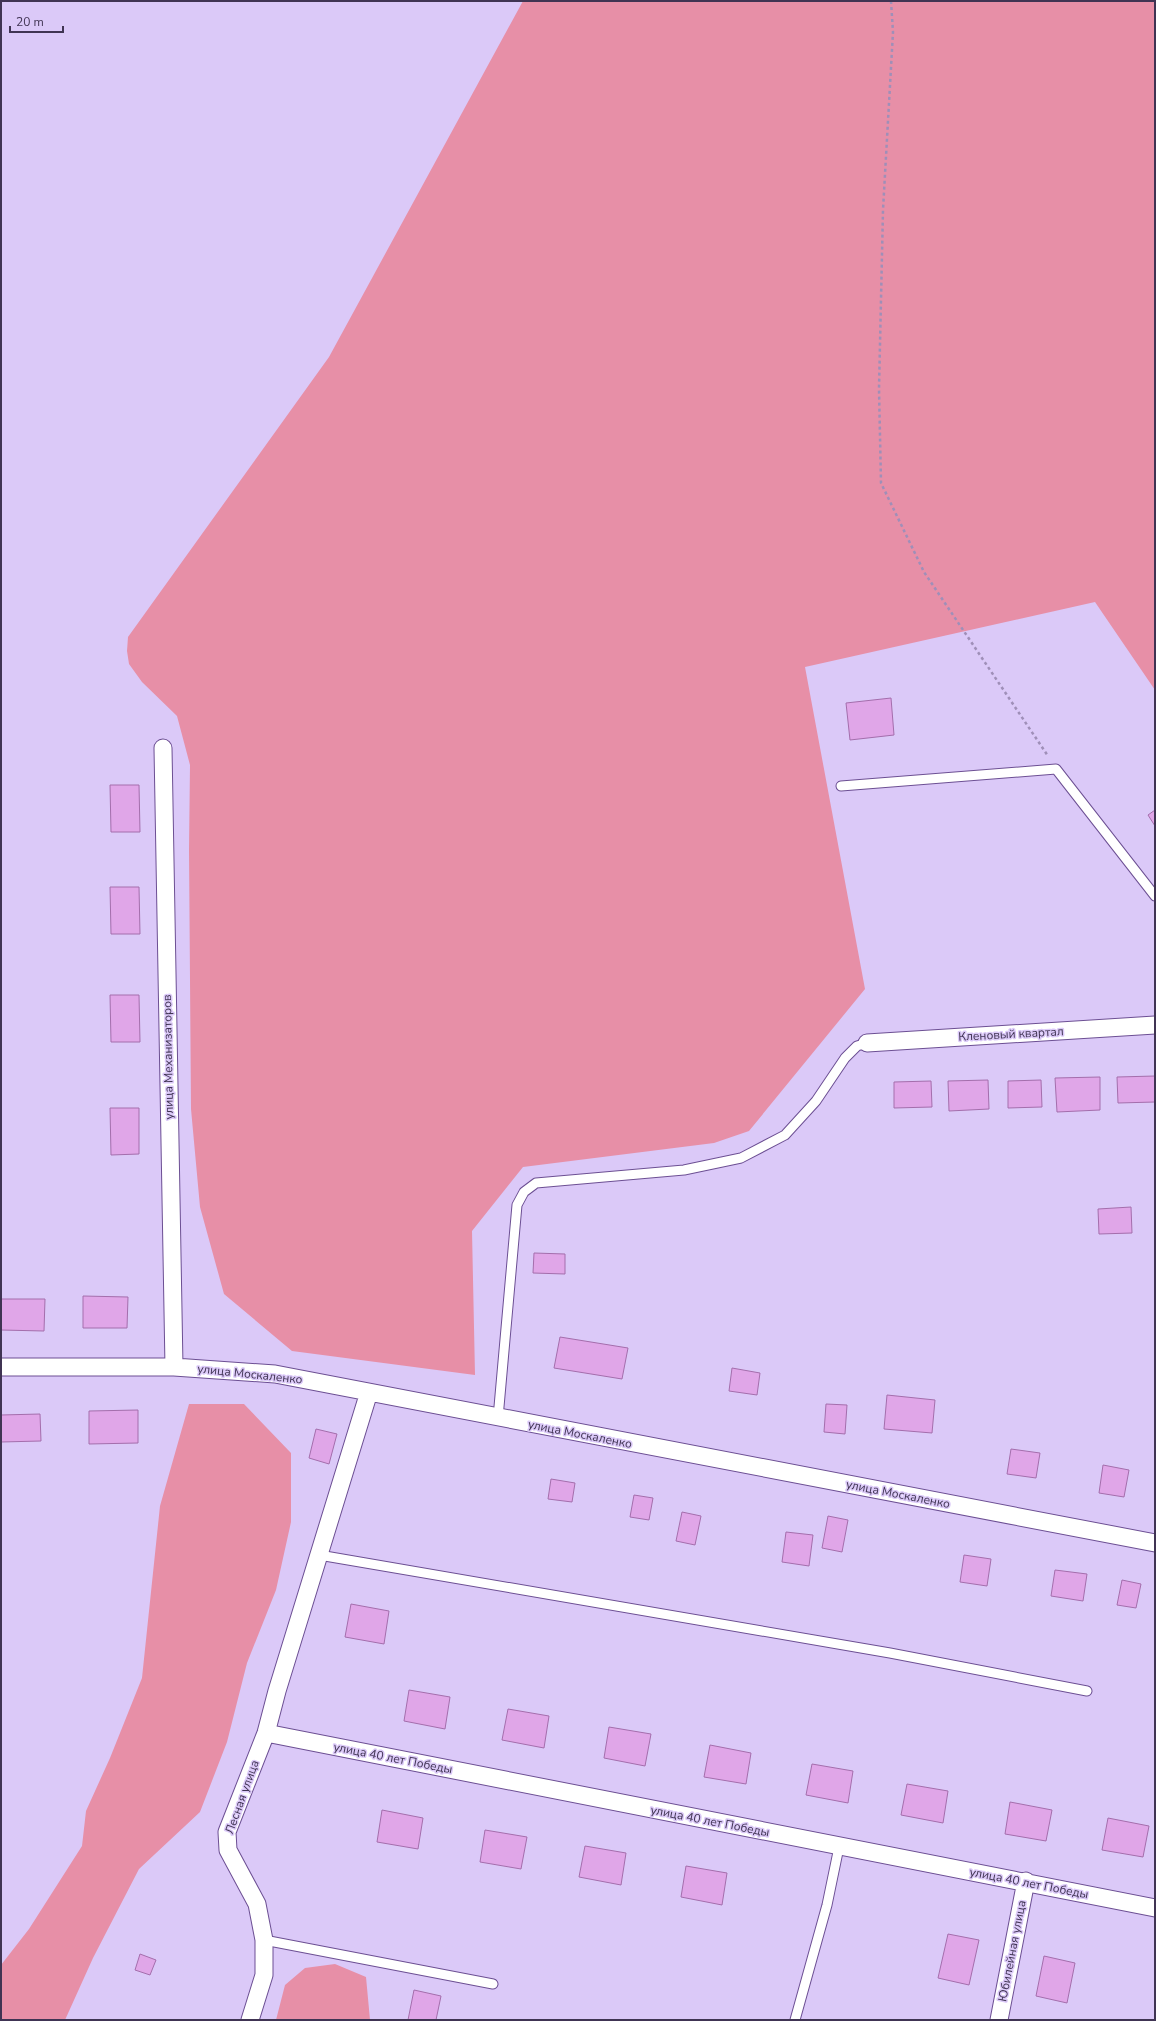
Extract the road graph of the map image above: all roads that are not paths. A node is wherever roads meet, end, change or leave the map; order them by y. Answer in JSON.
{"nodes":[{"id":1,"x":163,"y":748,"type":"dead end"},
{"id":2,"x":841,"y":786,"type":"dead end"},
{"id":3,"x":1155,"y":896,"type":"edge"},
{"id":4,"x":1155,"y":1025,"type":"edge"},
{"id":5,"x":866,"y":1043,"type":"joint"},
{"id":6,"x":1,"y":1367,"type":"edge"},
{"id":7,"x":174,"y":1367,"type":"junction"},
{"id":8,"x":369,"y":1392,"type":"junction"},
{"id":9,"x":498,"y":1418,"type":"junction"},
{"id":10,"x":1155,"y":1543,"type":"edge"},
{"id":11,"x":319,"y":1554,"type":"junction"},
{"id":12,"x":1087,"y":1691,"type":"dead end"},
{"id":13,"x":266,"y":1733,"type":"junction"},
{"id":14,"x":839,"y":1847,"type":"junction"},
{"id":15,"x":1026,"y":1881,"type":"junction"},
{"id":16,"x":1155,"y":1908,"type":"edge"},
{"id":17,"x":264,"y":1940,"type":"junction"},
{"id":18,"x":493,"y":1984,"type":"dead end"},
{"id":19,"x":250,"y":2020,"type":"edge"},
{"id":20,"x":795,"y":2020,"type":"edge"},
{"id":21,"x":999,"y":2020,"type":"edge"}],
"edges":[{"from":1,"to":7,"type":"street","name":"улица Механизаторов"},
{"from":2,"to":3,"type":"lane"},
{"from":4,"to":5,"type":"street","name":"Кленовый квартал"},
{"from":5,"to":9,"type":"lane"},
{"from":6,"to":7,"type":"street","name":"улица Москаленко"},
{"from":7,"to":8,"type":"street","name":"улица Москаленко"},
{"from":8,"to":9,"type":"street","name":"улица Москаленко"},
{"from":8,"to":11,"type":"street","name":"Лесная улица"},
{"from":9,"to":10,"type":"street","name":"улица Москаленко"},
{"from":11,"to":12,"type":"lane"},
{"from":11,"to":13,"type":"street","name":"Лесная улица"},
{"from":13,"to":14,"type":"street","name":"улица 40 лет Победы"},
{"from":13,"to":17,"type":"street","name":"Лесная улица"},
{"from":14,"to":15,"type":"street","name":"улица 40 лет Победы"},
{"from":14,"to":20,"type":"lane"},
{"from":15,"to":16,"type":"street","name":"улица 40 лет Победы"},
{"from":15,"to":21,"type":"street","name":"Юбилейная улица"},
{"from":17,"to":18,"type":"lane"},
{"from":17,"to":19,"type":"street","name":"Лесная улица"}]}
